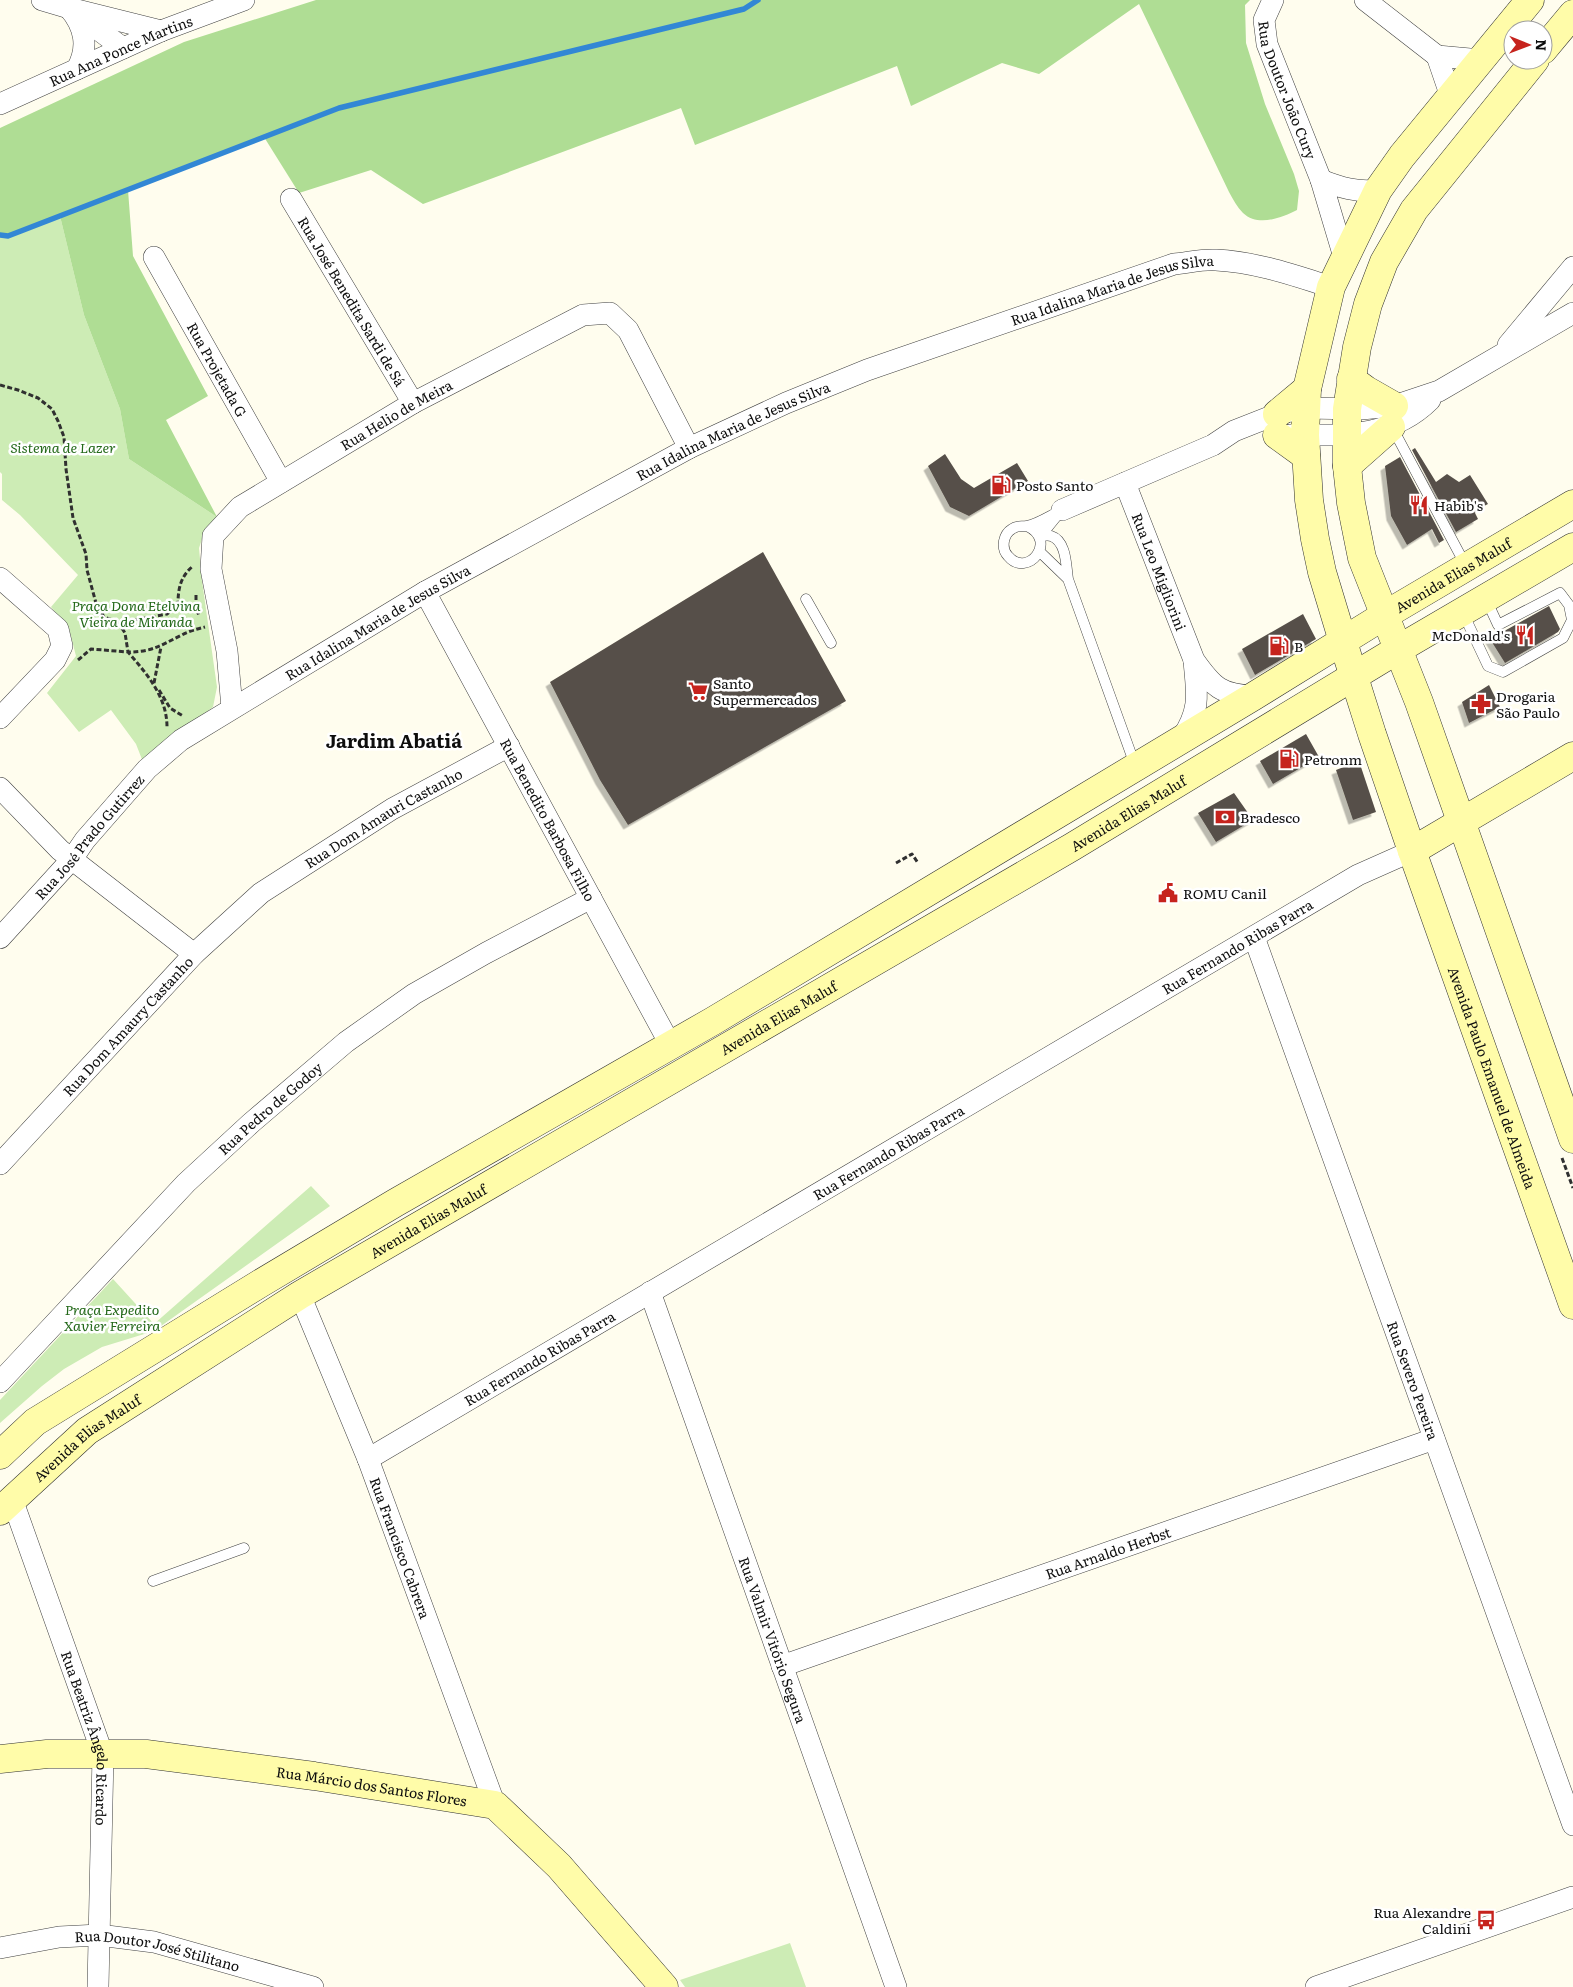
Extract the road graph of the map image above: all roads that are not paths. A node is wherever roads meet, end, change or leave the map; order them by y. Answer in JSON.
{"nodes":[{"id":1,"x":42,"y":0,"type":"edge"},
{"id":2,"x":244,"y":0,"type":"edge"},
{"id":3,"x":1273,"y":0,"type":"edge"},
{"id":4,"x":1365,"y":0,"type":"edge"},
{"id":5,"x":1530,"y":0,"type":"edge"},
{"id":6,"x":1558,"y":0,"type":"edge"},
{"id":7,"x":69,"y":8,"type":"junction"},
{"id":8,"x":1573,"y":14,"type":"edge"},
{"id":9,"x":1548,"y":20,"type":"edge"},
{"id":10,"x":161,"y":31,"type":"junction"},
{"id":11,"x":1553,"y":38,"type":"edge"},
{"id":12,"x":124,"y":48,"type":"junction"},
{"id":13,"x":1437,"y":56,"type":"junction"},
{"id":14,"x":1481,"y":60,"type":"junction"},
{"id":15,"x":77,"y":69,"type":"junction"},
{"id":16,"x":1522,"y":72,"type":"edge"},
{"id":17,"x":1451,"y":97,"type":"junction"},
{"id":18,"x":0,"y":104,"type":"edge"},
{"id":19,"x":1321,"y":180,"type":"junction"},
{"id":20,"x":1378,"y":190,"type":"junction"},
{"id":21,"x":290,"y":199,"type":"dead end"},
{"id":22,"x":154,"y":257,"type":"dead end"},
{"id":23,"x":1344,"y":257,"type":"junction"},
{"id":24,"x":1573,"y":266,"type":"edge"},
{"id":25,"x":1331,"y":288,"type":"junction"},
{"id":26,"x":1573,"y":313,"type":"edge"},
{"id":27,"x":1498,"y":357,"type":"junction"},
{"id":28,"x":1351,"y":379,"type":"junction"},
{"id":29,"x":1306,"y":399,"type":"junction"},
{"id":30,"x":413,"y":403,"type":"junction"},
{"id":31,"x":1393,"y":416,"type":"junction"},
{"id":32,"x":1347,"y":422,"type":"junction"},
{"id":33,"x":1277,"y":424,"type":"junction"},
{"id":34,"x":1305,"y":446,"type":"junction"},
{"id":35,"x":689,"y":448,"type":"junction"},
{"id":36,"x":1348,"y":466,"type":"junction"},
{"id":37,"x":280,"y":482,"type":"junction"},
{"id":38,"x":1125,"y":483,"type":"junction"},
{"id":39,"x":1573,"y":504,"type":"edge"},
{"id":40,"x":1062,"y":510,"type":"junction"},
{"id":41,"x":1027,"y":526,"type":"junction"},
{"id":42,"x":1038,"y":535,"type":"junction"},
{"id":43,"x":1573,"y":549,"type":"edge"},
{"id":44,"x":1039,"y":551,"type":"junction"},
{"id":45,"x":1467,"y":567,"type":"junction"},
{"id":46,"x":0,"y":578,"type":"edge"},
{"id":47,"x":1068,"y":580,"type":"junction"},
{"id":48,"x":426,"y":592,"type":"junction"},
{"id":49,"x":1486,"y":598,"type":"junction"},
{"id":50,"x":806,"y":600,"type":"dead end"},
{"id":51,"x":1462,"y":612,"type":"junction"},
{"id":52,"x":1385,"y":615,"type":"junction"},
{"id":53,"x":1343,"y":641,"type":"junction"},
{"id":54,"x":831,"y":643,"type":"dead end"},
{"id":55,"x":1397,"y":650,"type":"junction"},
{"id":56,"x":1194,"y":660,"type":"junction"},
{"id":57,"x":1354,"y":678,"type":"junction"},
{"id":58,"x":1254,"y":696,"type":"junction"},
{"id":59,"x":232,"y":708,"type":"junction"},
{"id":60,"x":0,"y":718,"type":"edge"},
{"id":61,"x":176,"y":732,"type":"joint"},
{"id":62,"x":1182,"y":738,"type":"junction"},
{"id":63,"x":509,"y":746,"type":"junction"},
{"id":64,"x":1573,"y":756,"type":"edge"},
{"id":65,"x":1135,"y":766,"type":"junction"},
{"id":66,"x":0,"y":788,"type":"edge"},
{"id":67,"x":1460,"y":823,"type":"junction"},
{"id":68,"x":1072,"y":847,"type":"junction"},
{"id":69,"x":1412,"y":851,"type":"junction"},
{"id":70,"x":72,"y":859,"type":"junction"},
{"id":71,"x":261,"y":893,"type":"joint"},
{"id":72,"x":591,"y":898,"type":"junction"},
{"id":73,"x":1254,"y":937,"type":"junction"},
{"id":74,"x":0,"y":938,"type":"edge"},
{"id":75,"x":194,"y":954,"type":"junction"},
{"id":76,"x":671,"y":1046,"type":"junction"},
{"id":77,"x":1573,"y":1139,"type":"edge"},
{"id":78,"x":0,"y":1164,"type":"edge"},
{"id":79,"x":261,"y":1283,"type":"junction"},
{"id":80,"x":650,"y":1292,"type":"junction"},
{"id":81,"x":300,"y":1294,"type":"junction"},
{"id":82,"x":1573,"y":1305,"type":"edge"},
{"id":83,"x":0,"y":1382,"type":"edge"},
{"id":84,"x":1434,"y":1438,"type":"junction"},
{"id":85,"x":0,"y":1455,"type":"edge"},
{"id":86,"x":368,"y":1458,"type":"junction"},
{"id":87,"x":6,"y":1505,"type":"edge"},
{"id":88,"x":244,"y":1548,"type":"dead end"},
{"id":89,"x":153,"y":1581,"type":"dead end"},
{"id":90,"x":782,"y":1666,"type":"junction"},
{"id":91,"x":103,"y":1755,"type":"junction"},
{"id":92,"x":0,"y":1759,"type":"edge"},
{"id":93,"x":495,"y":1805,"type":"junction"},
{"id":94,"x":1573,"y":1825,"type":"edge"},
{"id":95,"x":1573,"y":1897,"type":"edge"},
{"id":96,"x":100,"y":1935,"type":"junction"},
{"id":97,"x":0,"y":1948,"type":"edge"},
{"id":98,"x":98,"y":1987,"type":"edge"},
{"id":99,"x":313,"y":1987,"type":"edge"},
{"id":100,"x":664,"y":1987,"type":"edge"},
{"id":101,"x":896,"y":1987,"type":"edge"},
{"id":102,"x":1316,"y":1987,"type":"edge"}],
"edges":[{"from":1,"to":7,"type":"street"},
{"from":2,"to":10,"type":"street","name":"Rua Ana Ponce Martins"},
{"from":3,"to":19,"type":"street","name":"Rua Doutor João Cury"},
{"from":4,"to":13,"type":"street"},
{"from":5,"to":14,"type":"main road","name":"Avenida Paulo Emanuel de Almeida"},
{"from":6,"to":9,"type":"main road"},
{"from":7,"to":10,"type":"street"},
{"from":7,"to":12,"type":"street"},
{"from":7,"to":15,"type":"street"},
{"from":8,"to":11,"type":"main road"},
{"from":10,"to":12,"type":"street","name":"Rua Ana Ponce Martins"},
{"from":12,"to":15,"type":"street","name":"Rua Ana Ponce Martins"},
{"from":13,"to":14,"type":"street"},
{"from":13,"to":17,"type":"street"},
{"from":14,"to":17,"type":"main road","name":"Avenida Paulo Emanuel de Almeida"},
{"from":15,"to":18,"type":"street","name":"Rua Ana Ponce Martins"},
{"from":16,"to":28,"type":"main road"},
{"from":17,"to":20,"type":"main road","name":"Avenida Paulo Emanuel de Almeida"},
{"from":19,"to":20,"type":"street"},
{"from":19,"to":23,"type":"street","name":"Rua Doutor João Cury"},
{"from":20,"to":23,"type":"main road","name":"Avenida Paulo Emanuel de Almeida"},
{"from":21,"to":30,"type":"street","name":"Rua José Benedita Sardi de Sá"},
{"from":22,"to":37,"type":"street","name":"Rua Projetada G"},
{"from":23,"to":25,"type":"main road","name":"Avenida Paulo Emanuel de Almeida"},
{"from":24,"to":27,"type":"street"},
{"from":25,"to":29,"type":"main road","name":"Avenida Paulo Emanuel de Almeida"},
{"from":25,"to":35,"type":"street","name":"Rua Idalina Maria de Jesus Silva"},
{"from":26,"to":27,"type":"street"},
{"from":27,"to":31,"type":"street"},
{"from":28,"to":31,"type":"main road"},
{"from":28,"to":32,"type":"main road"},
{"from":29,"to":32,"type":"street"},
{"from":29,"to":33,"type":"main road"},
{"from":29,"to":34,"type":"main road","name":"Avenida Paulo Emanuel de Almeida"},
{"from":30,"to":35,"type":"street","name":"Rua Helio de Meira"},
{"from":30,"to":37,"type":"street","name":"Rua Helio de Meira"},
{"from":31,"to":32,"type":"street"},
{"from":31,"to":36,"type":"main road"},
{"from":31,"to":45,"type":"lane"},
{"from":32,"to":34,"type":"street"},
{"from":32,"to":36,"type":"main road"},
{"from":33,"to":34,"type":"main road"},
{"from":33,"to":38,"type":"street"},
{"from":34,"to":53,"type":"main road","name":"Avenida Paulo Emanuel de Almeida"},
{"from":35,"to":48,"type":"street","name":"Rua Idalina Maria de Jesus Silva"},
{"from":36,"to":52,"type":"main road"},
{"from":37,"to":59,"type":"street","name":"Rua Helio de Meira"},
{"from":38,"to":40,"type":"street"},
{"from":38,"to":56,"type":"street","name":"Rua Leo Migliorini"},
{"from":39,"to":45,"type":"main road","name":"Avenida Elias Maluf"},
{"from":40,"to":41,"type":"lane"},
{"from":40,"to":42,"type":"lane"},
{"from":41,"to":42,"type":"lane"},
{"from":41,"to":44,"type":"lane"},
{"from":42,"to":44,"type":"lane"},
{"from":42,"to":47,"type":"lane"},
{"from":43,"to":49,"type":"main road","name":"Avenida Elias Maluf"},
{"from":44,"to":47,"type":"lane"},
{"from":45,"to":52,"type":"main road","name":"Avenida Elias Maluf"},
{"from":46,"to":60,"type":"street"},
{"from":47,"to":65,"type":"lane"},
{"from":48,"to":59,"type":"street","name":"Rua Idalina Maria de Jesus Silva"},
{"from":48,"to":63,"type":"street","name":"Rua Benedito Barbosa Filho"},
{"from":49,"to":51,"type":"main road","name":"Avenida Elias Maluf"},
{"from":49,"to":51,"type":"lane"},
{"from":50,"to":54,"type":"lane"},
{"from":51,"to":55,"type":"main road","name":"Avenida Elias Maluf"},
{"from":52,"to":53,"type":"main road","name":"Avenida Elias Maluf"},
{"from":52,"to":55,"type":"main road"},
{"from":53,"to":57,"type":"main road","name":"Avenida Paulo Emanuel de Almeida"},
{"from":53,"to":58,"type":"main road","name":"Avenida Elias Maluf"},
{"from":55,"to":57,"type":"main road","name":"Avenida Elias Maluf"},
{"from":55,"to":67,"type":"main road"},
{"from":56,"to":58,"type":"street","name":"Rua Leo Migliorini"},
{"from":56,"to":62,"type":"street","name":"Rua Leo Migliorini"},
{"from":57,"to":68,"type":"main road","name":"Avenida Elias Maluf"},
{"from":57,"to":69,"type":"main road","name":"Avenida Paulo Emanuel de Almeida"},
{"from":58,"to":62,"type":"main road","name":"Avenida Elias Maluf"},
{"from":59,"to":61,"type":"street","name":"Rua Idalina Maria de Jesus Silva"},
{"from":61,"to":70,"type":"street","name":"Rua José Prado Gutirrez"},
{"from":62,"to":65,"type":"main road","name":"Avenida Elias Maluf"},
{"from":63,"to":71,"type":"street","name":"Rua Dom Amauri Castanho"},
{"from":63,"to":72,"type":"street","name":"Rua Benedito Barbosa Filho"},
{"from":64,"to":67,"type":"main road"},
{"from":65,"to":68,"type":"main road"},
{"from":65,"to":76,"type":"main road","name":"Avenida Elias Maluf"},
{"from":66,"to":70,"type":"street"},
{"from":67,"to":69,"type":"main road"},
{"from":67,"to":77,"type":"main road"},
{"from":68,"to":81,"type":"main road","name":"Avenida Elias Maluf"},
{"from":69,"to":73,"type":"street","name":"Rua Fernando Ribas Parra"},
{"from":69,"to":82,"type":"main road","name":"Avenida Paulo Emanuel de Almeida"},
{"from":70,"to":74,"type":"street","name":"Rua José Prado Gutirrez"},
{"from":70,"to":75,"type":"street"},
{"from":71,"to":75,"type":"street","name":"Rua Dom Amaury Castanho"},
{"from":72,"to":76,"type":"street","name":"Rua Benedito Barbosa Filho"},
{"from":72,"to":83,"type":"street","name":"Rua Pedro de Godoy"},
{"from":73,"to":80,"type":"street","name":"Rua Fernando Ribas Parra"},
{"from":73,"to":84,"type":"street","name":"Rua Severo Pereira"},
{"from":75,"to":78,"type":"street","name":"Rua Dom Amaury Castanho"},
{"from":76,"to":79,"type":"main road","name":"Avenida Elias Maluf"},
{"from":79,"to":81,"type":"main road"},
{"from":79,"to":85,"type":"main road","name":"Avenida Elias Maluf"},
{"from":80,"to":86,"type":"street","name":"Rua Fernando Ribas Parra"},
{"from":80,"to":90,"type":"street","name":"Rua Valmir Vitório Segura"},
{"from":81,"to":86,"type":"street","name":"Rua Francisco Cabrera"},
{"from":81,"to":87,"type":"main road","name":"Avenida Elias Maluf"},
{"from":84,"to":90,"type":"street","name":"Rua Arnaldo Herbst"},
{"from":84,"to":94,"type":"street","name":"Rua Severo Pereira"},
{"from":86,"to":93,"type":"street","name":"Rua Francisco Cabrera"},
{"from":87,"to":91,"type":"street","name":"Rua Beatriz Ângelo Ricardo"},
{"from":88,"to":89,"type":"lane"},
{"from":90,"to":101,"type":"street","name":"Rua Valmir Vitório Segura"},
{"from":91,"to":92,"type":"main road","name":"Rua Márcio dos Santos Flores"},
{"from":91,"to":93,"type":"main road","name":"Rua Márcio dos Santos Flores"},
{"from":91,"to":96,"type":"street","name":"Rua Beatriz Ângelo Ricardo"},
{"from":93,"to":100,"type":"main road"},
{"from":95,"to":102,"type":"street"},
{"from":96,"to":97,"type":"street","name":"Rua Doutor José Stilitano"},
{"from":96,"to":98,"type":"street","name":"Rua Beatriz Ângelo Ricardo"},
{"from":96,"to":99,"type":"street","name":"Rua Doutor José Stilitano"}]}
